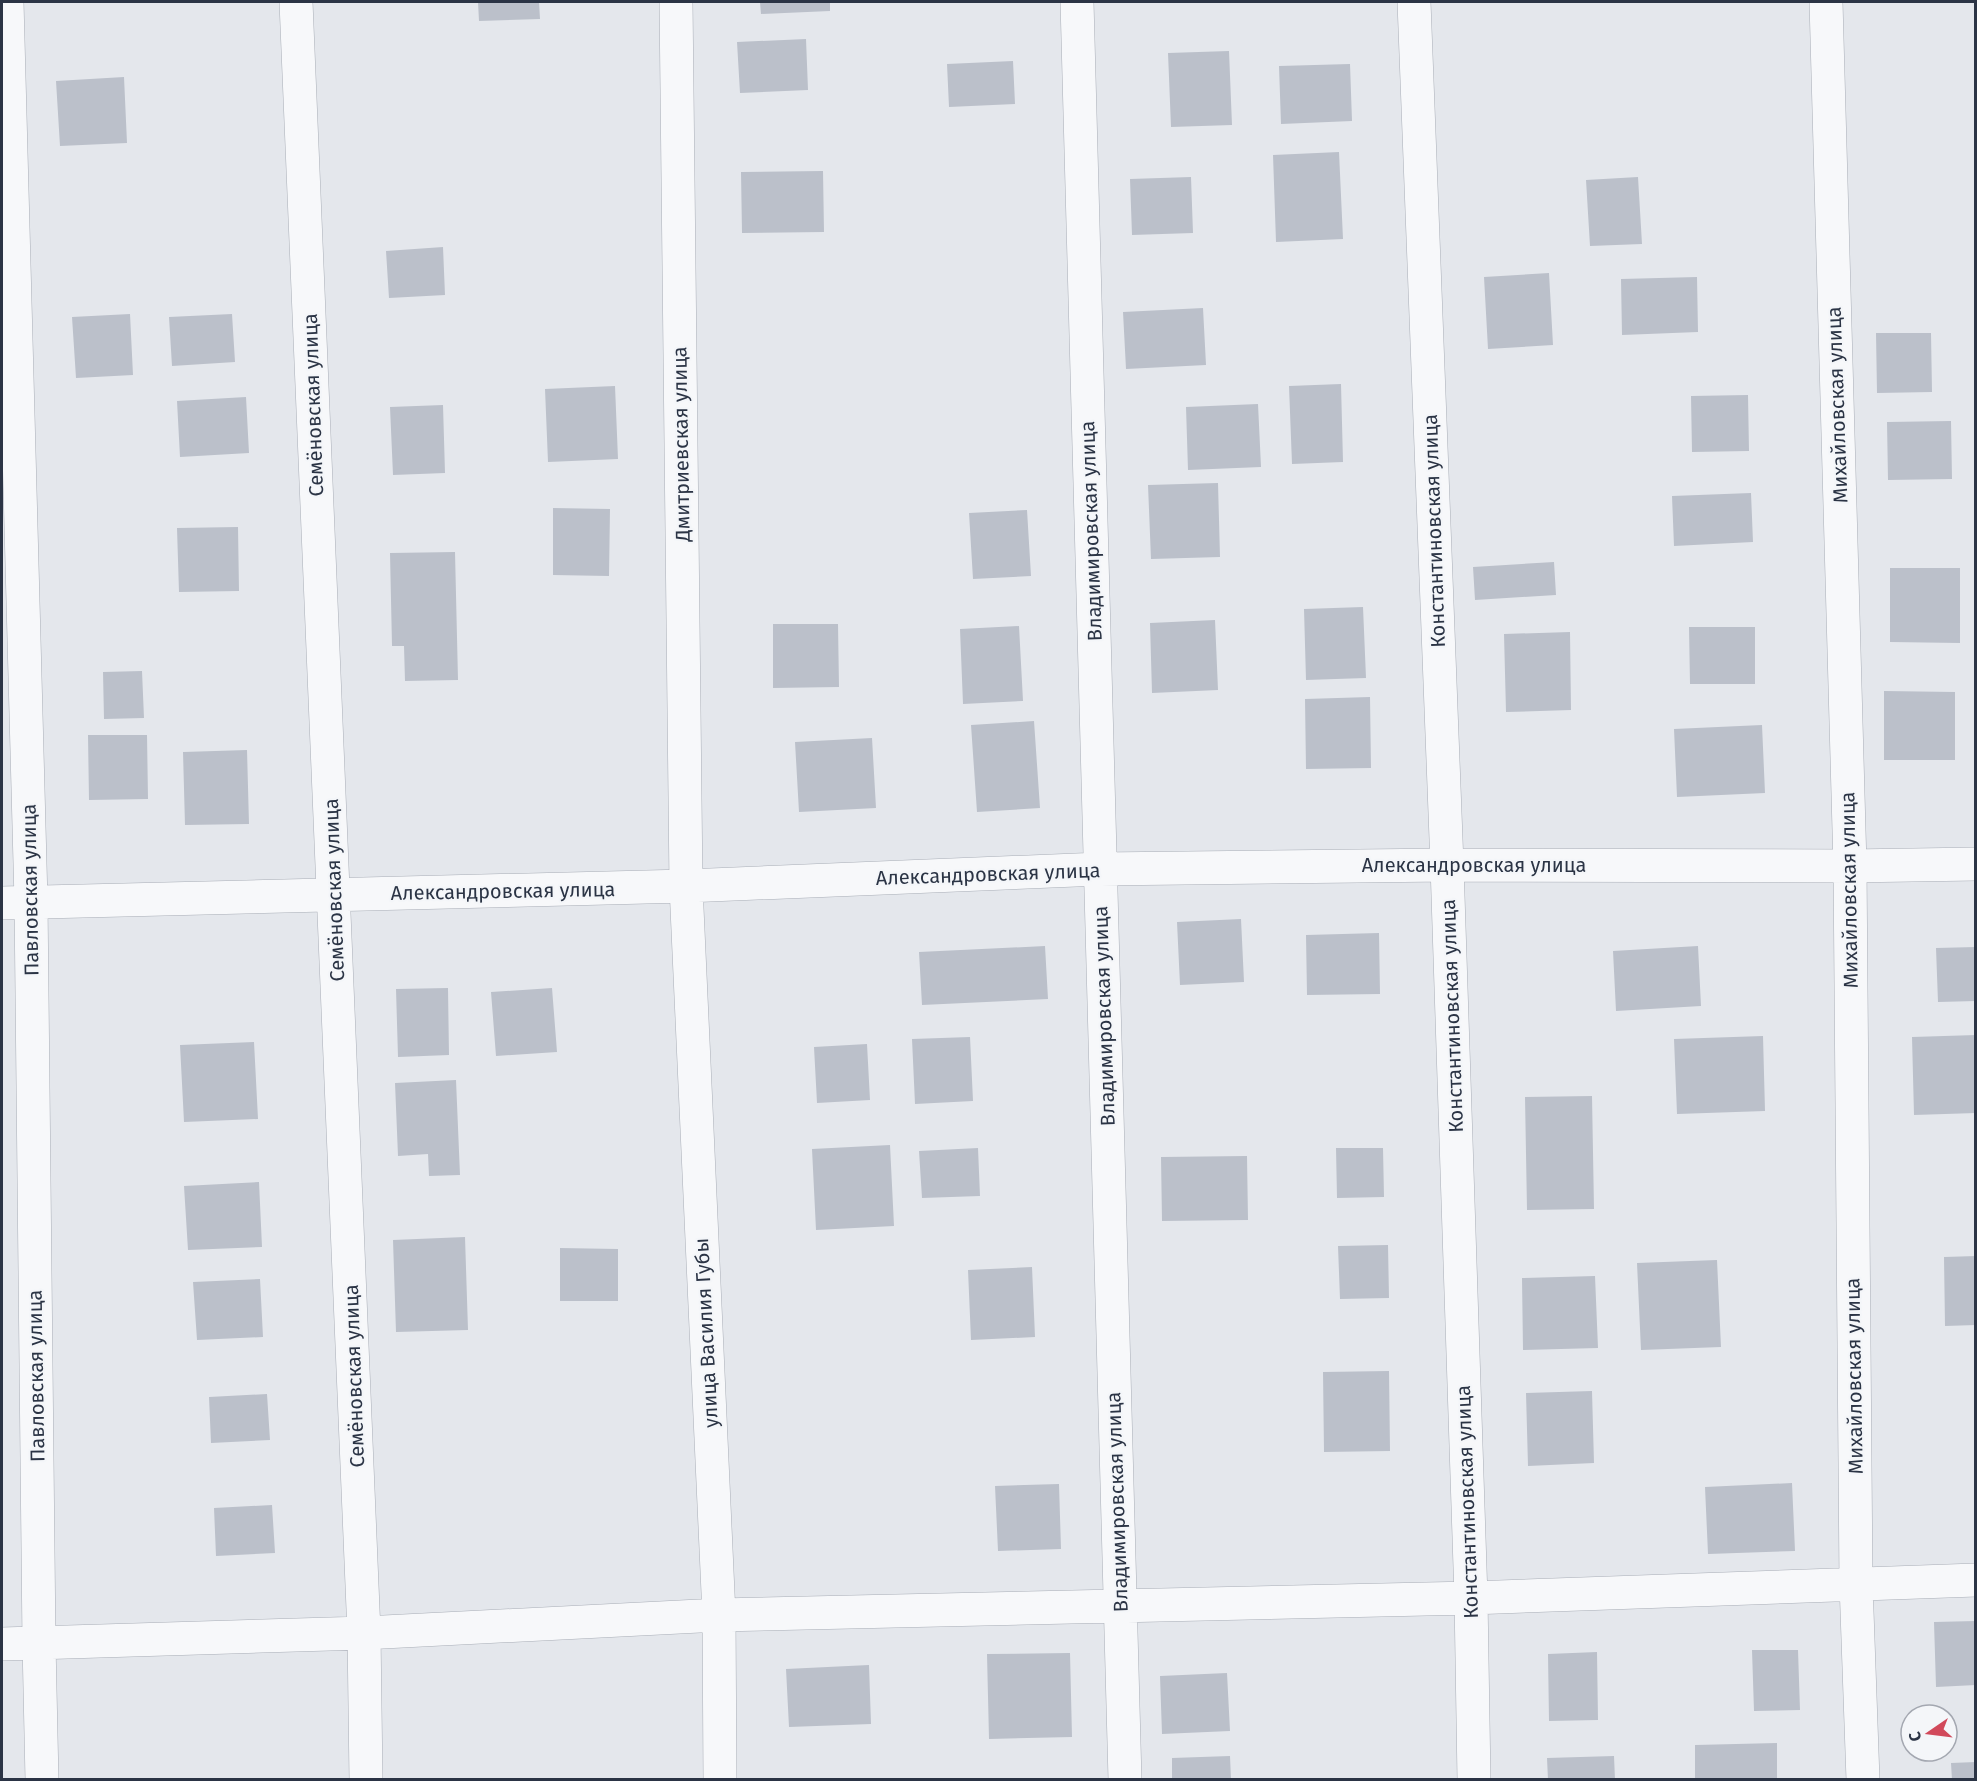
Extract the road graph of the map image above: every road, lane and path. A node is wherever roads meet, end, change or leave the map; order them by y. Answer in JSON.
{"nodes":[{"id":1,"x":7,"y":2,"type":"edge"},
{"id":2,"x":296,"y":2,"type":"edge"},
{"id":3,"x":676,"y":2,"type":"edge"},
{"id":4,"x":1077,"y":2,"type":"edge"},
{"id":5,"x":1414,"y":2,"type":"edge"},
{"id":6,"x":1826,"y":2,"type":"edge"},
{"id":7,"x":1976,"y":864,"type":"edge"},
{"id":8,"x":1447,"y":865,"type":"junction"},
{"id":9,"x":1850,"y":866,"type":"junction"},
{"id":10,"x":1100,"y":869,"type":"junction"},
{"id":11,"x":686,"y":886,"type":"junction"},
{"id":12,"x":334,"y":895,"type":"junction"},
{"id":13,"x":16,"y":902,"type":"edge"},
{"id":14,"x":1976,"y":1580,"type":"edge"},
{"id":15,"x":1856,"y":1583,"type":"junction"},
{"id":16,"x":1471,"y":1598,"type":"junction"},
{"id":17,"x":1120,"y":1605,"type":"junction"},
{"id":18,"x":719,"y":1615,"type":"junction"},
{"id":19,"x":364,"y":1633,"type":"junction"},
{"id":20,"x":39,"y":1643,"type":"junction"},
{"id":21,"x":2,"y":1644,"type":"edge"},
{"id":22,"x":42,"y":1779,"type":"edge"},
{"id":23,"x":366,"y":1779,"type":"edge"},
{"id":24,"x":720,"y":1779,"type":"edge"},
{"id":25,"x":1125,"y":1779,"type":"edge"},
{"id":26,"x":1474,"y":1779,"type":"edge"},
{"id":27,"x":1863,"y":1779,"type":"edge"}],
"edges":[{"from":1,"to":13,"type":"street","name":"Павловская улица"},
{"from":2,"to":12,"type":"street","name":"Семёновская улица"},
{"from":3,"to":11,"type":"street","name":"Дмитриевская улица"},
{"from":4,"to":10,"type":"street","name":"Владимировская улица"},
{"from":5,"to":8,"type":"street","name":"Константиновская улица"},
{"from":6,"to":9,"type":"street","name":"Михайловская улица"},
{"from":7,"to":9,"type":"street","name":"Александровская улица"},
{"from":8,"to":9,"type":"street","name":"Александровская улица"},
{"from":8,"to":10,"type":"street","name":"Александровская улица"},
{"from":8,"to":16,"type":"street","name":"Константиновская улица"},
{"from":9,"to":15,"type":"street","name":"Михайловская улица"},
{"from":10,"to":11,"type":"street","name":"Александровская улица"},
{"from":10,"to":17,"type":"street","name":"Владимировская улица"},
{"from":11,"to":12,"type":"street","name":"Александровская улица"},
{"from":11,"to":18,"type":"street","name":"улица Василия Губы"},
{"from":12,"to":13,"type":"street","name":"Александровская улица"},
{"from":12,"to":19,"type":"street","name":"Семёновская улица"},
{"from":13,"to":20,"type":"street","name":"Павловская улица"},
{"from":14,"to":15,"type":"street"},
{"from":15,"to":16,"type":"street"},
{"from":15,"to":27,"type":"street","name":"Михайловская улица"},
{"from":16,"to":17,"type":"street"},
{"from":16,"to":26,"type":"street","name":"Константиновская улица"},
{"from":17,"to":18,"type":"street"},
{"from":17,"to":25,"type":"street","name":"Владимировская улица"},
{"from":18,"to":19,"type":"street"},
{"from":18,"to":24,"type":"street","name":"улица Василия Губы"},
{"from":19,"to":20,"type":"street"},
{"from":19,"to":23,"type":"street","name":"Семёновская улица"},
{"from":20,"to":21,"type":"street"},
{"from":20,"to":22,"type":"street","name":"Павловская улица"}]}
